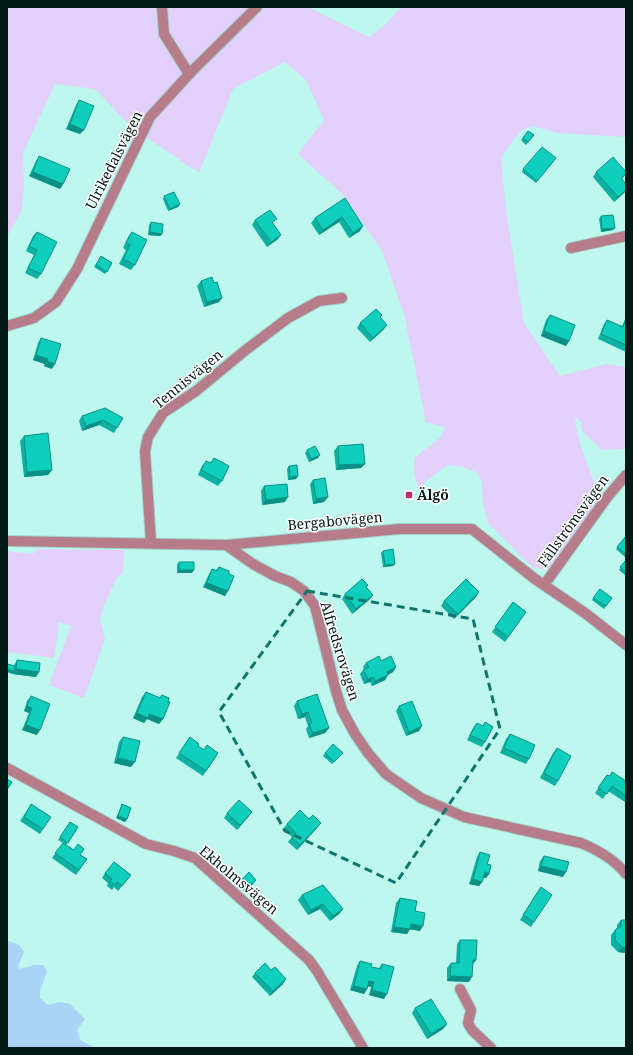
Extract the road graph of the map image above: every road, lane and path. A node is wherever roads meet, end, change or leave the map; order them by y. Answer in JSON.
{"nodes":[{"id":1,"x":162,"y":7,"type":"edge"},
{"id":2,"x":257,"y":7,"type":"edge"},
{"id":3,"x":189,"y":74,"type":"junction"},
{"id":4,"x":626,"y":236,"type":"edge"},
{"id":5,"x":571,"y":248,"type":"dead end"},
{"id":6,"x":342,"y":298,"type":"dead end"},
{"id":7,"x":7,"y":326,"type":"edge"},
{"id":8,"x":626,"y":475,"type":"edge"},
{"id":9,"x":7,"y":541,"type":"edge"},
{"id":10,"x":151,"y":543,"type":"junction"},
{"id":11,"x":226,"y":545,"type":"junction"},
{"id":12,"x":544,"y":585,"type":"junction"},
{"id":13,"x":626,"y":645,"type":"edge"},
{"id":14,"x":7,"y":768,"type":"edge"},
{"id":15,"x":626,"y":874,"type":"edge"},
{"id":16,"x":460,"y":989,"type":"dead end"},
{"id":17,"x":363,"y":1048,"type":"edge"},
{"id":18,"x":491,"y":1048,"type":"edge"}],
"edges":[{"from":1,"to":3,"type":"street"},
{"from":2,"to":3,"type":"street","name":"Ulrikedalsvägen"},
{"from":3,"to":7,"type":"street","name":"Ulrikedalsvägen"},
{"from":4,"to":5,"type":"street"},
{"from":6,"to":10,"type":"street","name":"Tennisvägen"},
{"from":8,"to":12,"type":"street","name":"Fällströmsvägen"},
{"from":9,"to":10,"type":"street","name":"Bergabovägen"},
{"from":10,"to":11,"type":"street","name":"Bergabovägen"},
{"from":11,"to":12,"type":"street","name":"Bergabovägen"},
{"from":11,"to":15,"type":"street","name":"Alfredsrovägen"},
{"from":12,"to":13,"type":"street","name":"Bergabovägen"},
{"from":14,"to":17,"type":"street","name":"Ekholmsvägen"},
{"from":16,"to":18,"type":"street"}]}
